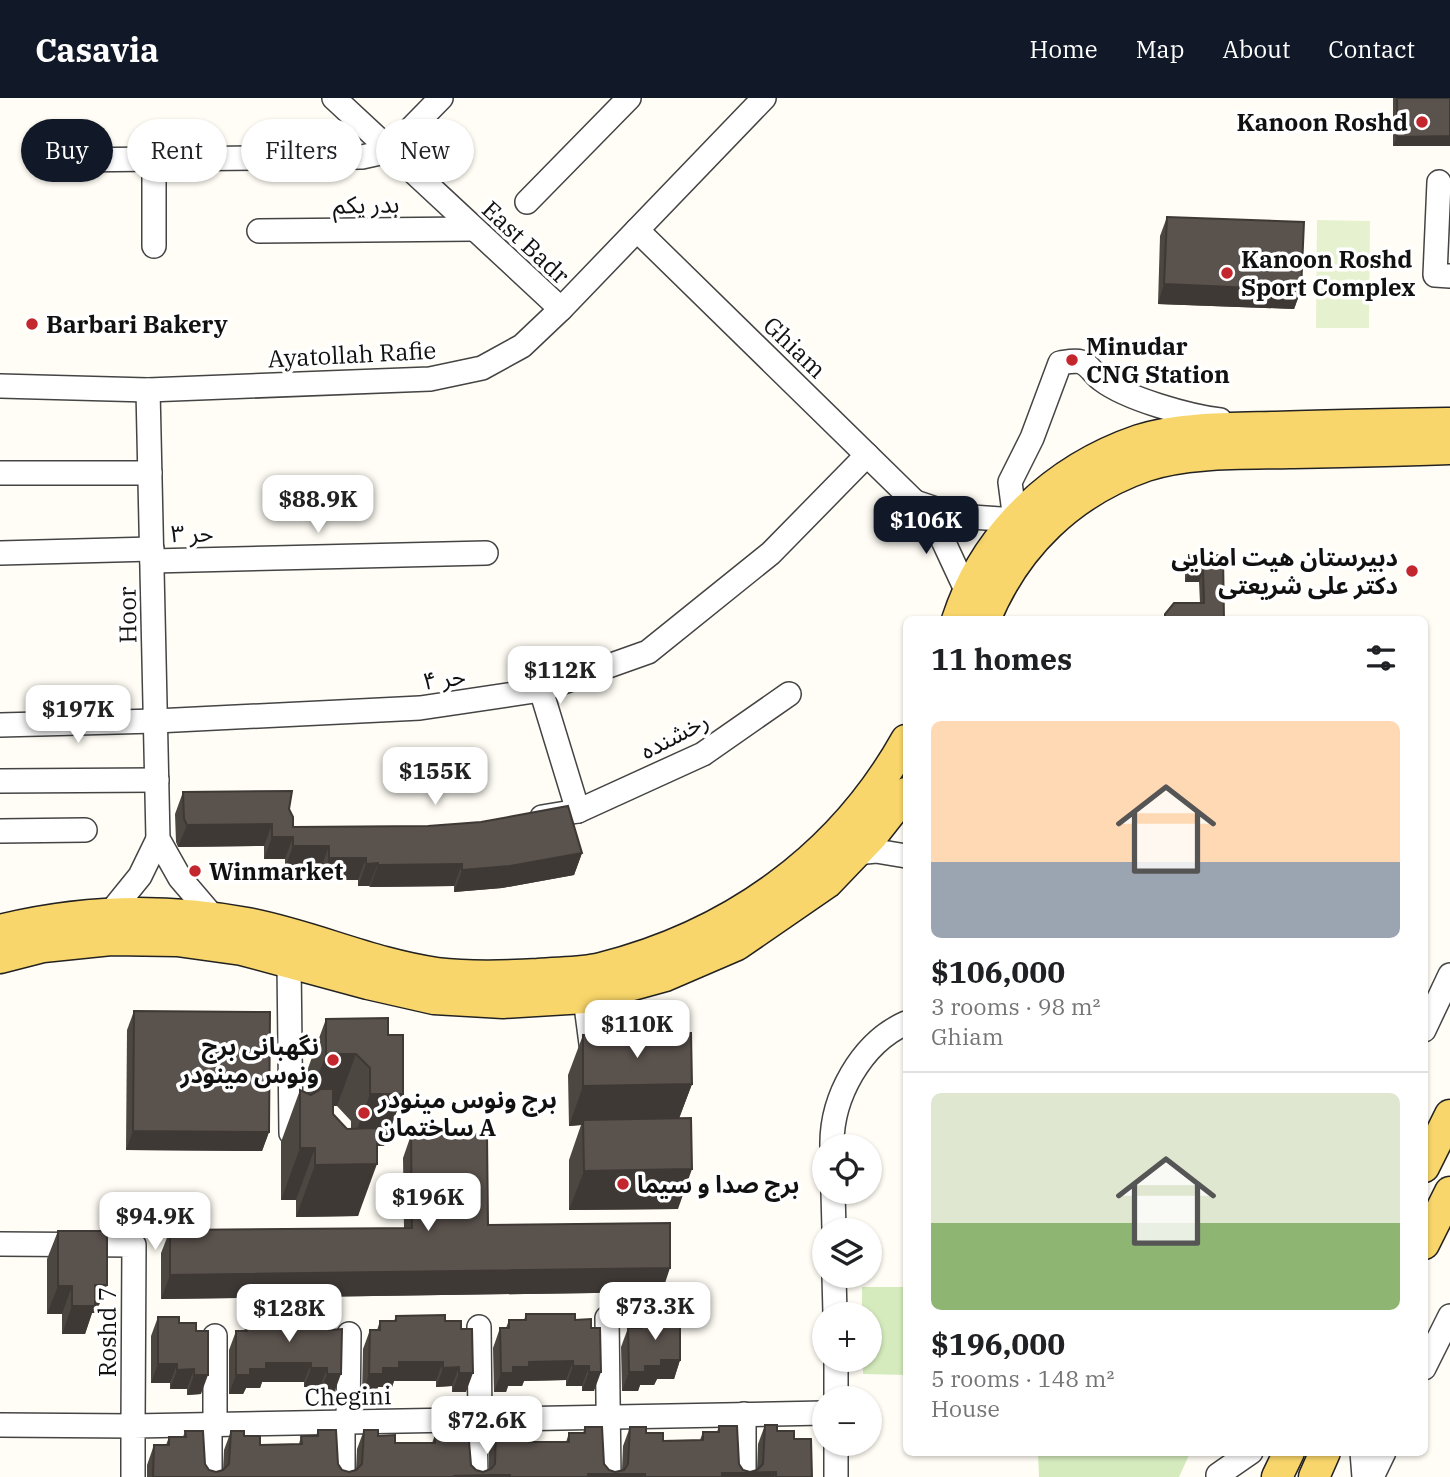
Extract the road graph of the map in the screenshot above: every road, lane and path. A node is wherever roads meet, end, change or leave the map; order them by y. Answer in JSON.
{"nodes":[{"id":1,"x":334,"y":98,"type":"edge"},
{"id":2,"x":440,"y":98,"type":"edge"},
{"id":3,"x":629,"y":98,"type":"edge"},
{"id":4,"x":764,"y":98,"type":"edge"},
{"id":5,"x":420,"y":119,"type":"edge"},
{"id":6,"x":376,"y":138,"type":"edge"},
{"id":7,"x":376,"y":154,"type":"edge"},
{"id":8,"x":227,"y":158,"type":"edge"},
{"id":9,"x":154,"y":182,"type":"edge"},
{"id":10,"x":422,"y":182,"type":"edge"},
{"id":11,"x":1439,"y":182,"type":"dead end"},
{"id":12,"x":527,"y":202,"type":"dead end"},
{"id":13,"x":473,"y":229,"type":"junction"},
{"id":14,"x":637,"y":230,"type":"junction"},
{"id":15,"x":259,"y":231,"type":"dead end"},
{"id":16,"x":154,"y":246,"type":"dead end"},
{"id":17,"x":1450,"y":276,"type":"edge"},
{"id":18,"x":561,"y":309,"type":"junction"},
{"id":19,"x":0,"y":386,"type":"edge"},
{"id":20,"x":148,"y":390,"type":"junction"},
{"id":21,"x":1450,"y":423,"type":"edge"},
{"id":22,"x":1301,"y":426,"type":"junction"},
{"id":23,"x":1450,"y":449,"type":"edge"},
{"id":24,"x":867,"y":455,"type":"junction"},
{"id":25,"x":0,"y":473,"type":"edge"},
{"id":26,"x":150,"y":473,"type":"junction"},
{"id":27,"x":915,"y":502,"type":"junction"},
{"id":28,"x":1015,"y":520,"type":"junction"},
{"id":29,"x":486,"y":552,"type":"dead end"},
{"id":30,"x":0,"y":553,"type":"edge"},
{"id":31,"x":152,"y":555,"type":"junction"},
{"id":32,"x":962,"y":606,"type":"edge"},
{"id":33,"x":987,"y":616,"type":"edge"},
{"id":34,"x":541,"y":690,"type":"junction"},
{"id":35,"x":789,"y":694,"type":"dead end"},
{"id":36,"x":156,"y":721,"type":"junction"},
{"id":37,"x":0,"y":725,"type":"edge"},
{"id":38,"x":903,"y":745,"type":"edge"},
{"id":39,"x":157,"y":780,"type":"junction"},
{"id":40,"x":0,"y":781,"type":"edge"},
{"id":41,"x":903,"y":797,"type":"edge"},
{"id":42,"x":578,"y":811,"type":"junction"},
{"id":43,"x":523,"y":820,"type":"edge"},
{"id":44,"x":85,"y":830,"type":"dead end"},
{"id":45,"x":0,"y":831,"type":"edge"},
{"id":46,"x":158,"y":839,"type":"junction"},
{"id":47,"x":856,"y":853,"type":"junction"},
{"id":48,"x":903,"y":856,"type":"edge"},
{"id":49,"x":110,"y":913,"type":"junction"},
{"id":50,"x":215,"y":919,"type":"junction"},
{"id":51,"x":0,"y":930,"type":"edge"},
{"id":52,"x":0,"y":958,"type":"edge"},
{"id":53,"x":289,"y":962,"type":"junction"},
{"id":54,"x":628,"y":973,"type":"junction"},
{"id":55,"x":1450,"y":975,"type":"edge"},
{"id":56,"x":573,"y":989,"type":"junction"},
{"id":57,"x":1430,"y":1005,"type":"edge"},
{"id":58,"x":903,"y":1025,"type":"edge"},
{"id":59,"x":593,"y":1059,"type":"edge"},
{"id":60,"x":1450,"y":1115,"type":"edge"},
{"id":61,"x":291,"y":1133,"type":"dead end"},
{"id":62,"x":834,"y":1134,"type":"edge"},
{"id":63,"x":1428,"y":1159,"type":"edge"},
{"id":64,"x":1450,"y":1192,"type":"edge"},
{"id":65,"x":1428,"y":1236,"type":"edge"},
{"id":66,"x":0,"y":1244,"type":"edge"},
{"id":67,"x":1450,"y":1316,"type":"edge"},
{"id":68,"x":607,"y":1318,"type":"dead end"},
{"id":69,"x":479,"y":1326,"type":"dead end"},
{"id":70,"x":349,"y":1334,"type":"dead end"},
{"id":71,"x":215,"y":1336,"type":"dead end"},
{"id":72,"x":1428,"y":1360,"type":"edge"},
{"id":73,"x":812,"y":1413,"type":"edge"},
{"id":74,"x":744,"y":1414,"type":"junction"},
{"id":75,"x":608,"y":1417,"type":"junction"},
{"id":76,"x":477,"y":1420,"type":"junction"},
{"id":77,"x":346,"y":1422,"type":"junction"},
{"id":78,"x":0,"y":1425,"type":"edge"},
{"id":79,"x":213,"y":1425,"type":"junction"},
{"id":80,"x":133,"y":1426,"type":"junction"},
{"id":81,"x":836,"y":1456,"type":"edge"},
{"id":82,"x":1227,"y":1456,"type":"edge"},
{"id":83,"x":1246,"y":1456,"type":"edge"},
{"id":84,"x":1287,"y":1456,"type":"edge"},
{"id":85,"x":1323,"y":1456,"type":"edge"},
{"id":86,"x":1362,"y":1456,"type":"edge"},
{"id":87,"x":1382,"y":1456,"type":"edge"},
{"id":88,"x":1218,"y":1476,"type":"edge"},
{"id":89,"x":133,"y":1477,"type":"edge"},
{"id":90,"x":210,"y":1477,"type":"edge"},
{"id":91,"x":344,"y":1477,"type":"edge"},
{"id":92,"x":476,"y":1477,"type":"edge"},
{"id":93,"x":609,"y":1477,"type":"edge"},
{"id":94,"x":744,"y":1477,"type":"edge"},
{"id":95,"x":836,"y":1477,"type":"edge"},
{"id":96,"x":1277,"y":1477,"type":"edge"},
{"id":97,"x":1314,"y":1477,"type":"edge"},
{"id":98,"x":1364,"y":1477,"type":"edge"},
{"id":99,"x":1372,"y":1477,"type":"edge"}],
"edges":[{"from":1,"to":6,"type":"street","name":"East Badr"},
{"from":2,"to":5,"type":"street"},
{"from":3,"to":12,"type":"street"},
{"from":4,"to":14,"type":"street","name":"Ayatollah Rafie"},
{"from":7,"to":8,"type":"street"},
{"from":9,"to":16,"type":"street"},
{"from":10,"to":13,"type":"street","name":"East Badr"},
{"from":11,"to":17,"type":"street"},
{"from":13,"to":15,"type":"street","name":"بدر یکم"},
{"from":13,"to":18,"type":"street","name":"East Badr"},
{"from":14,"to":18,"type":"street","name":"Ayatollah Rafie"},
{"from":14,"to":24,"type":"street","name":"Ghiam"},
{"from":18,"to":20,"type":"street","name":"Ayatollah Rafie"},
{"from":19,"to":20,"type":"street","name":"Ayatollah Rafie"},
{"from":20,"to":26,"type":"street","name":"Hoor"},
{"from":21,"to":22,"type":"main road"},
{"from":22,"to":28,"type":"main road"},
{"from":22,"to":28,"type":"street"},
{"from":23,"to":33,"type":"main road"},
{"from":24,"to":27,"type":"street","name":"Ghiam"},
{"from":24,"to":34,"type":"street","name":"حر ۴"},
{"from":25,"to":26,"type":"street"},
{"from":26,"to":31,"type":"street","name":"Hoor"},
{"from":27,"to":28,"type":"street","name":"Ghiam"},
{"from":27,"to":32,"type":"street","name":"Ghiam"},
{"from":28,"to":32,"type":"main road"},
{"from":29,"to":31,"type":"street","name":"حر ۳"},
{"from":30,"to":31,"type":"street","name":"حر ۳"},
{"from":31,"to":36,"type":"street","name":"Hoor"},
{"from":34,"to":36,"type":"street","name":"حر ۴"},
{"from":34,"to":42,"type":"street"},
{"from":35,"to":42,"type":"street","name":"رخشنده"},
{"from":36,"to":37,"type":"street","name":"حر ۴"},
{"from":36,"to":39,"type":"street","name":"Hoor"},
{"from":38,"to":54,"type":"main road"},
{"from":39,"to":40,"type":"street"},
{"from":39,"to":46,"type":"street","name":"Hoor"},
{"from":41,"to":47,"type":"main road"},
{"from":42,"to":43,"type":"street","name":"رخشنده"},
{"from":44,"to":45,"type":"street"},
{"from":46,"to":49,"type":"street","name":"Hoor"},
{"from":46,"to":50,"type":"street","name":"Hoor"},
{"from":47,"to":48,"type":"street"},
{"from":47,"to":54,"type":"main road"},
{"from":49,"to":50,"type":"main road"},
{"from":49,"to":51,"type":"main road"},
{"from":50,"to":56,"type":"main road"},
{"from":52,"to":53,"type":"main road"},
{"from":53,"to":56,"type":"main road"},
{"from":53,"to":61,"type":"street"},
{"from":54,"to":56,"type":"main road"},
{"from":55,"to":57,"type":"street"},
{"from":56,"to":59,"type":"street"},
{"from":58,"to":62,"type":"street"},
{"from":60,"to":63,"type":"main road"},
{"from":64,"to":65,"type":"main road"},
{"from":66,"to":80,"type":"street","name":"Roshd 7"},
{"from":67,"to":72,"type":"street"},
{"from":68,"to":75,"type":"street"},
{"from":69,"to":76,"type":"street"},
{"from":70,"to":77,"type":"street"},
{"from":71,"to":79,"type":"street"},
{"from":73,"to":74,"type":"street","name":"Chegini"},
{"from":74,"to":75,"type":"street","name":"Chegini"},
{"from":74,"to":94,"type":"street"},
{"from":75,"to":76,"type":"street","name":"Chegini"},
{"from":75,"to":93,"type":"street"},
{"from":76,"to":77,"type":"street","name":"Chegini"},
{"from":76,"to":92,"type":"street"},
{"from":77,"to":79,"type":"street","name":"Chegini"},
{"from":77,"to":91,"type":"street"},
{"from":78,"to":80,"type":"street","name":"Chegini"},
{"from":79,"to":80,"type":"street","name":"Chegini"},
{"from":79,"to":90,"type":"street"},
{"from":80,"to":89,"type":"street"},
{"from":81,"to":95,"type":"street"},
{"from":82,"to":88,"type":"street"},
{"from":83,"to":88,"type":"street"},
{"from":84,"to":96,"type":"main road"},
{"from":85,"to":97,"type":"main road"},
{"from":86,"to":98,"type":"street"},
{"from":87,"to":99,"type":"street"}]}
